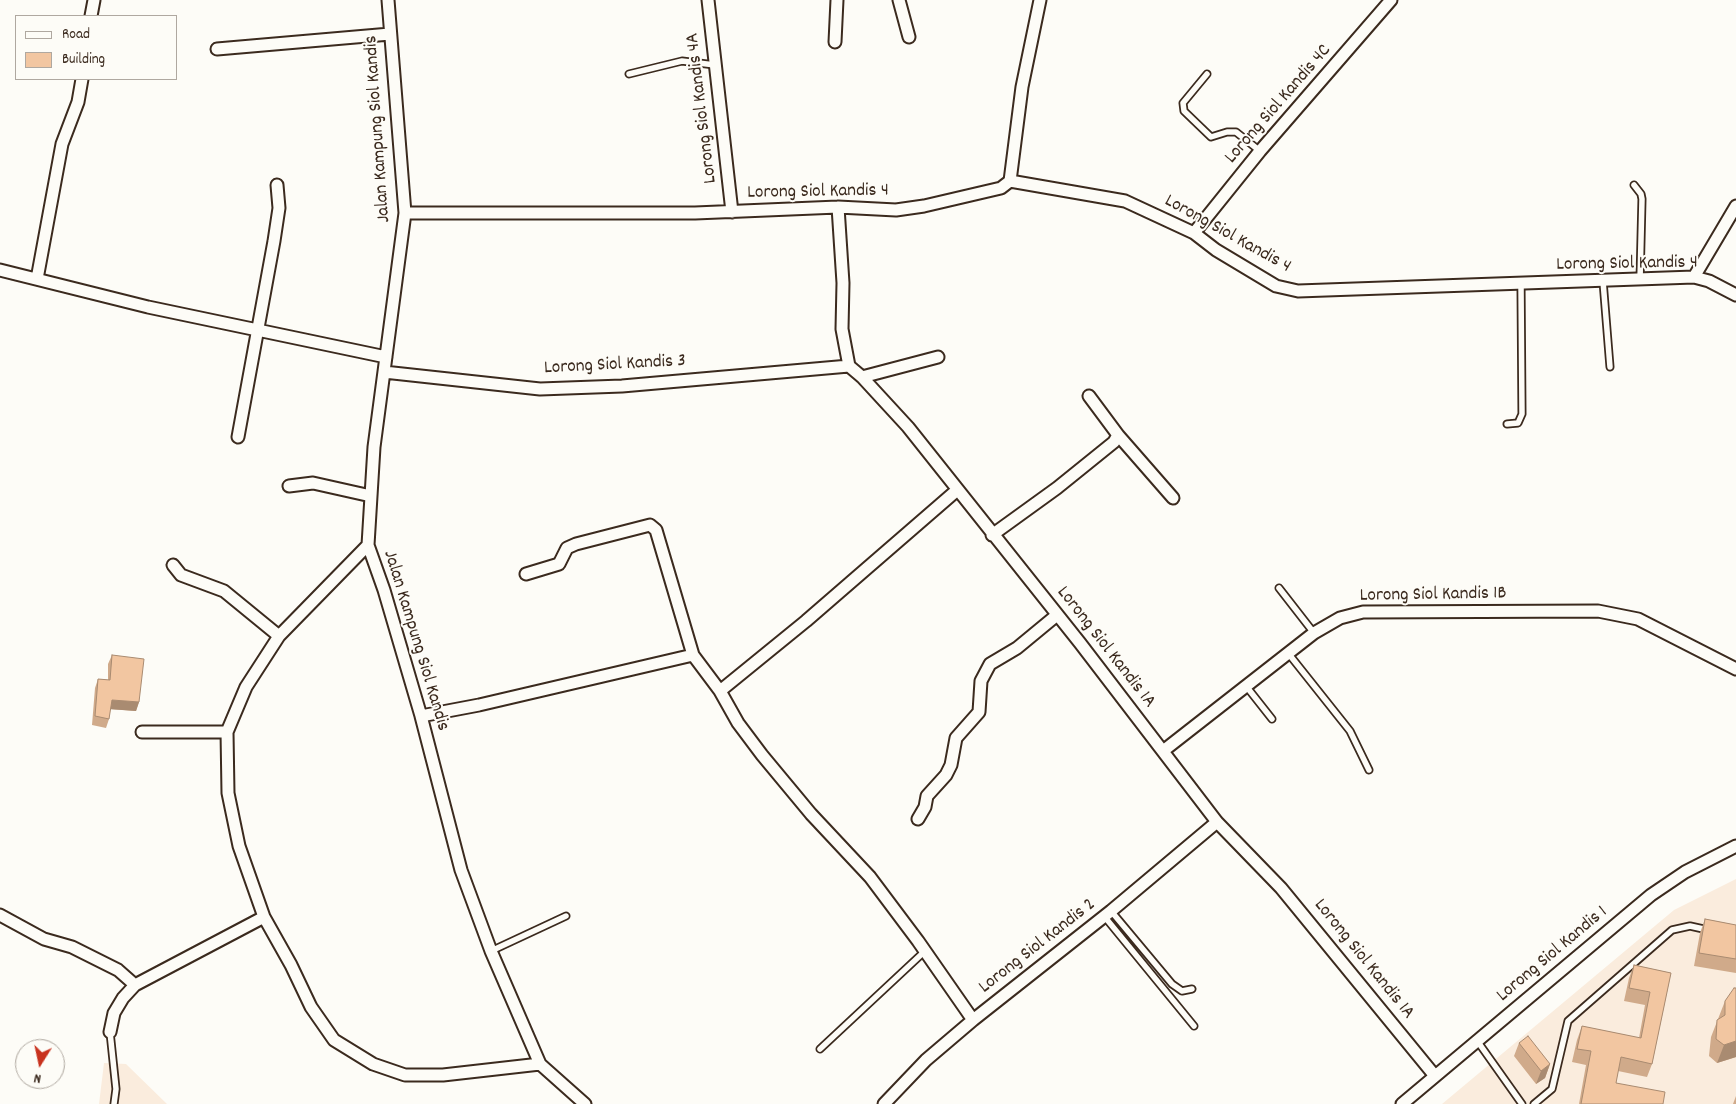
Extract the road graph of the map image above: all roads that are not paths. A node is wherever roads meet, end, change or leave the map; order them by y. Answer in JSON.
{"nodes":[{"id":1,"x":94,"y":0,"type":"edge"},
{"id":2,"x":388,"y":0,"type":"edge"},
{"id":3,"x":708,"y":0,"type":"edge"},
{"id":4,"x":837,"y":0,"type":"edge"},
{"id":5,"x":899,"y":0,"type":"edge"},
{"id":6,"x":1040,"y":0,"type":"edge"},
{"id":7,"x":1392,"y":0,"type":"edge"},
{"id":8,"x":91,"y":15,"type":"edge"},
{"id":9,"x":390,"y":34,"type":"junction"},
{"id":10,"x":909,"y":37,"type":"dead end"},
{"id":11,"x":834,"y":42,"type":"dead end"},
{"id":12,"x":217,"y":49,"type":"dead end"},
{"id":13,"x":715,"y":65,"type":"junction"},
{"id":14,"x":629,"y":74,"type":"dead end"},
{"id":15,"x":1207,"y":74,"type":"dead end"},
{"id":16,"x":82,"y":80,"type":"edge"},
{"id":17,"x":1260,"y":151,"type":"junction"},
{"id":18,"x":1010,"y":181,"type":"junction"},
{"id":19,"x":278,"y":185,"type":"dead end"},
{"id":20,"x":1634,"y":185,"type":"dead end"},
{"id":21,"x":1736,"y":206,"type":"edge"},
{"id":22,"x":838,"y":207,"type":"junction"},
{"id":23,"x":732,"y":212,"type":"junction"},
{"id":24,"x":406,"y":213,"type":"junction"},
{"id":25,"x":1194,"y":233,"type":"junction"},
{"id":26,"x":0,"y":270,"type":"edge"},
{"id":27,"x":1694,"y":277,"type":"junction"},
{"id":28,"x":37,"y":278,"type":"junction"},
{"id":29,"x":1640,"y":280,"type":"junction"},
{"id":30,"x":1603,"y":281,"type":"junction"},
{"id":31,"x":1521,"y":285,"type":"junction"},
{"id":32,"x":1736,"y":296,"type":"edge"},
{"id":33,"x":258,"y":330,"type":"junction"},
{"id":34,"x":386,"y":357,"type":"junction"},
{"id":35,"x":938,"y":357,"type":"dead end"},
{"id":36,"x":849,"y":366,"type":"junction"},
{"id":37,"x":1610,"y":367,"type":"dead end"},
{"id":38,"x":384,"y":372,"type":"junction"},
{"id":39,"x":862,"y":377,"type":"junction"},
{"id":40,"x":1089,"y":396,"type":"dead end"},
{"id":41,"x":1507,"y":424,"type":"dead end"},
{"id":42,"x":1118,"y":435,"type":"junction"},
{"id":43,"x":238,"y":437,"type":"dead end"},
{"id":44,"x":289,"y":486,"type":"dead end"},
{"id":45,"x":956,"y":491,"type":"junction"},
{"id":46,"x":371,"y":496,"type":"junction"},
{"id":47,"x":1173,"y":498,"type":"dead end"},
{"id":48,"x":992,"y":535,"type":"junction"},
{"id":49,"x":368,"y":545,"type":"junction"},
{"id":50,"x":174,"y":565,"type":"dead end"},
{"id":51,"x":526,"y":574,"type":"dead end"},
{"id":52,"x":1279,"y":588,"type":"dead end"},
{"id":53,"x":1058,"y":615,"type":"junction"},
{"id":54,"x":1314,"y":633,"type":"junction"},
{"id":55,"x":279,"y":636,"type":"junction"},
{"id":56,"x":1288,"y":653,"type":"junction"},
{"id":57,"x":693,"y":655,"type":"junction"},
{"id":58,"x":1736,"y":669,"type":"edge"},
{"id":59,"x":1246,"y":686,"type":"junction"},
{"id":60,"x":720,"y":691,"type":"junction"},
{"id":61,"x":421,"y":716,"type":"junction"},
{"id":62,"x":1272,"y":719,"type":"dead end"},
{"id":63,"x":142,"y":732,"type":"dead end"},
{"id":64,"x":227,"y":732,"type":"junction"},
{"id":65,"x":1163,"y":751,"type":"junction"},
{"id":66,"x":1369,"y":770,"type":"dead end"},
{"id":67,"x":918,"y":819,"type":"dead end"},
{"id":68,"x":1217,"y":822,"type":"junction"},
{"id":69,"x":1736,"y":846,"type":"edge"},
{"id":70,"x":1107,"y":914,"type":"junction"},
{"id":71,"x":0,"y":915,"type":"edge"},
{"id":72,"x":566,"y":916,"type":"dead end"},
{"id":73,"x":264,"y":917,"type":"junction"},
{"id":74,"x":1718,"y":932,"type":"edge"},
{"id":75,"x":491,"y":951,"type":"junction"},
{"id":76,"x":924,"y":951,"type":"junction"},
{"id":77,"x":135,"y":985,"type":"junction"},
{"id":78,"x":1192,"y":989,"type":"dead end"},
{"id":79,"x":972,"y":1020,"type":"junction"},
{"id":80,"x":1194,"y":1026,"type":"dead end"},
{"id":81,"x":110,"y":1032,"type":"joint"},
{"id":82,"x":1478,"y":1042,"type":"junction"},
{"id":83,"x":820,"y":1049,"type":"dead end"},
{"id":84,"x":540,"y":1064,"type":"junction"},
{"id":85,"x":1435,"y":1076,"type":"junction"},
{"id":86,"x":114,"y":1104,"type":"edge"},
{"id":87,"x":585,"y":1104,"type":"edge"},
{"id":88,"x":884,"y":1104,"type":"edge"},
{"id":89,"x":1402,"y":1104,"type":"edge"},
{"id":90,"x":1522,"y":1104,"type":"edge"},
{"id":91,"x":1534,"y":1104,"type":"edge"}],
"edges":[{"from":1,"to":8,"type":"street"},
{"from":2,"to":9,"type":"street","name":"Jalan Kampung Siol Kandis"},
{"from":3,"to":13,"type":"street","name":"Lorong Siol Kandis 4A"},
{"from":4,"to":11,"type":"street"},
{"from":5,"to":10,"type":"street"},
{"from":6,"to":18,"type":"street"},
{"from":7,"to":17,"type":"street","name":"Lorong Siol Kandis 4C"},
{"from":9,"to":12,"type":"street"},
{"from":9,"to":24,"type":"street","name":"Jalan Kampung Siol Kandis"},
{"from":13,"to":14,"type":"lane"},
{"from":13,"to":23,"type":"street","name":"Lorong Siol Kandis 4A"},
{"from":15,"to":17,"type":"lane"},
{"from":16,"to":28,"type":"street"},
{"from":17,"to":25,"type":"street","name":"Lorong Siol Kandis 4C"},
{"from":18,"to":22,"type":"street","name":"Lorong Siol Kandis 4"},
{"from":18,"to":25,"type":"street","name":"Lorong Siol Kandis 4"},
{"from":19,"to":33,"type":"street"},
{"from":20,"to":29,"type":"lane"},
{"from":21,"to":27,"type":"street"},
{"from":22,"to":23,"type":"street","name":"Lorong Siol Kandis 4"},
{"from":22,"to":36,"type":"street"},
{"from":23,"to":24,"type":"street","name":"Lorong Siol Kandis 4"},
{"from":24,"to":34,"type":"street","name":"Jalan Kampung Siol Kandis"},
{"from":25,"to":31,"type":"street","name":"Lorong Siol Kandis 4"},
{"from":26,"to":28,"type":"street"},
{"from":27,"to":29,"type":"street","name":"Lorong Siol Kandis 4"},
{"from":27,"to":32,"type":"street","name":"Lorong Siol Kandis 4"},
{"from":28,"to":33,"type":"street"},
{"from":29,"to":30,"type":"street","name":"Lorong Siol Kandis 4"},
{"from":30,"to":31,"type":"street","name":"Lorong Siol Kandis 4"},
{"from":30,"to":37,"type":"lane"},
{"from":31,"to":41,"type":"lane"},
{"from":33,"to":34,"type":"street"},
{"from":33,"to":43,"type":"street"},
{"from":34,"to":38,"type":"street","name":"Jalan Kampung Siol Kandis"},
{"from":35,"to":39,"type":"street"},
{"from":36,"to":38,"type":"street","name":"Lorong Siol Kandis 3"},
{"from":36,"to":39,"type":"street","name":"Lorong Siol Kandis 1A"},
{"from":38,"to":46,"type":"street","name":"Jalan Kampung Siol Kandis"},
{"from":39,"to":45,"type":"street","name":"Lorong Siol Kandis 1A"},
{"from":40,"to":42,"type":"street"},
{"from":42,"to":47,"type":"street"},
{"from":42,"to":48,"type":"street"},
{"from":44,"to":46,"type":"street"},
{"from":45,"to":48,"type":"street","name":"Lorong Siol Kandis 1A"},
{"from":45,"to":60,"type":"street"},
{"from":46,"to":49,"type":"street","name":"Jalan Kampung Siol Kandis"},
{"from":48,"to":53,"type":"street","name":"Lorong Siol Kandis 1A"},
{"from":49,"to":55,"type":"street"},
{"from":49,"to":61,"type":"street","name":"Jalan Kampung Siol Kandis"},
{"from":50,"to":55,"type":"street"},
{"from":51,"to":57,"type":"street"},
{"from":52,"to":54,"type":"lane"},
{"from":53,"to":65,"type":"street","name":"Lorong Siol Kandis 1A"},
{"from":53,"to":67,"type":"street"},
{"from":54,"to":56,"type":"street","name":"Lorong Siol Kandis 1B"},
{"from":54,"to":58,"type":"street","name":"Lorong Siol Kandis 1B"},
{"from":55,"to":64,"type":"street"},
{"from":56,"to":59,"type":"street","name":"Lorong Siol Kandis 1B"},
{"from":56,"to":66,"type":"lane"},
{"from":57,"to":60,"type":"street"},
{"from":57,"to":61,"type":"street"},
{"from":59,"to":62,"type":"lane"},
{"from":59,"to":65,"type":"street","name":"Lorong Siol Kandis 1B"},
{"from":60,"to":76,"type":"street"},
{"from":61,"to":75,"type":"street","name":"Jalan Kampung Siol Kandis"},
{"from":63,"to":64,"type":"street"},
{"from":64,"to":73,"type":"street"},
{"from":65,"to":68,"type":"street","name":"Lorong Siol Kandis 1A"},
{"from":68,"to":70,"type":"street","name":"Lorong Siol Kandis 2"},
{"from":68,"to":85,"type":"street","name":"Lorong Siol Kandis 1A"},
{"from":69,"to":82,"type":"street","name":"Lorong Siol Kandis 1"},
{"from":70,"to":78,"type":"lane"},
{"from":70,"to":79,"type":"street","name":"Lorong Siol Kandis 2"},
{"from":70,"to":80,"type":"lane"},
{"from":71,"to":77,"type":"street"},
{"from":72,"to":75,"type":"lane"},
{"from":73,"to":77,"type":"street"},
{"from":73,"to":84,"type":"street"},
{"from":74,"to":91,"type":"lane"},
{"from":75,"to":84,"type":"street","name":"Jalan Kampung Siol Kandis"},
{"from":76,"to":79,"type":"street"},
{"from":76,"to":83,"type":"lane"},
{"from":77,"to":81,"type":"street"},
{"from":79,"to":88,"type":"street","name":"Lorong Siol Kandis 2"},
{"from":81,"to":86,"type":"lane"},
{"from":82,"to":85,"type":"street","name":"Lorong Siol Kandis 1"},
{"from":82,"to":90,"type":"lane"},
{"from":84,"to":87,"type":"street","name":"Jalan Kampung Siol Kandis"},
{"from":85,"to":89,"type":"street","name":"Lorong Siol Kandis 1"}]}
